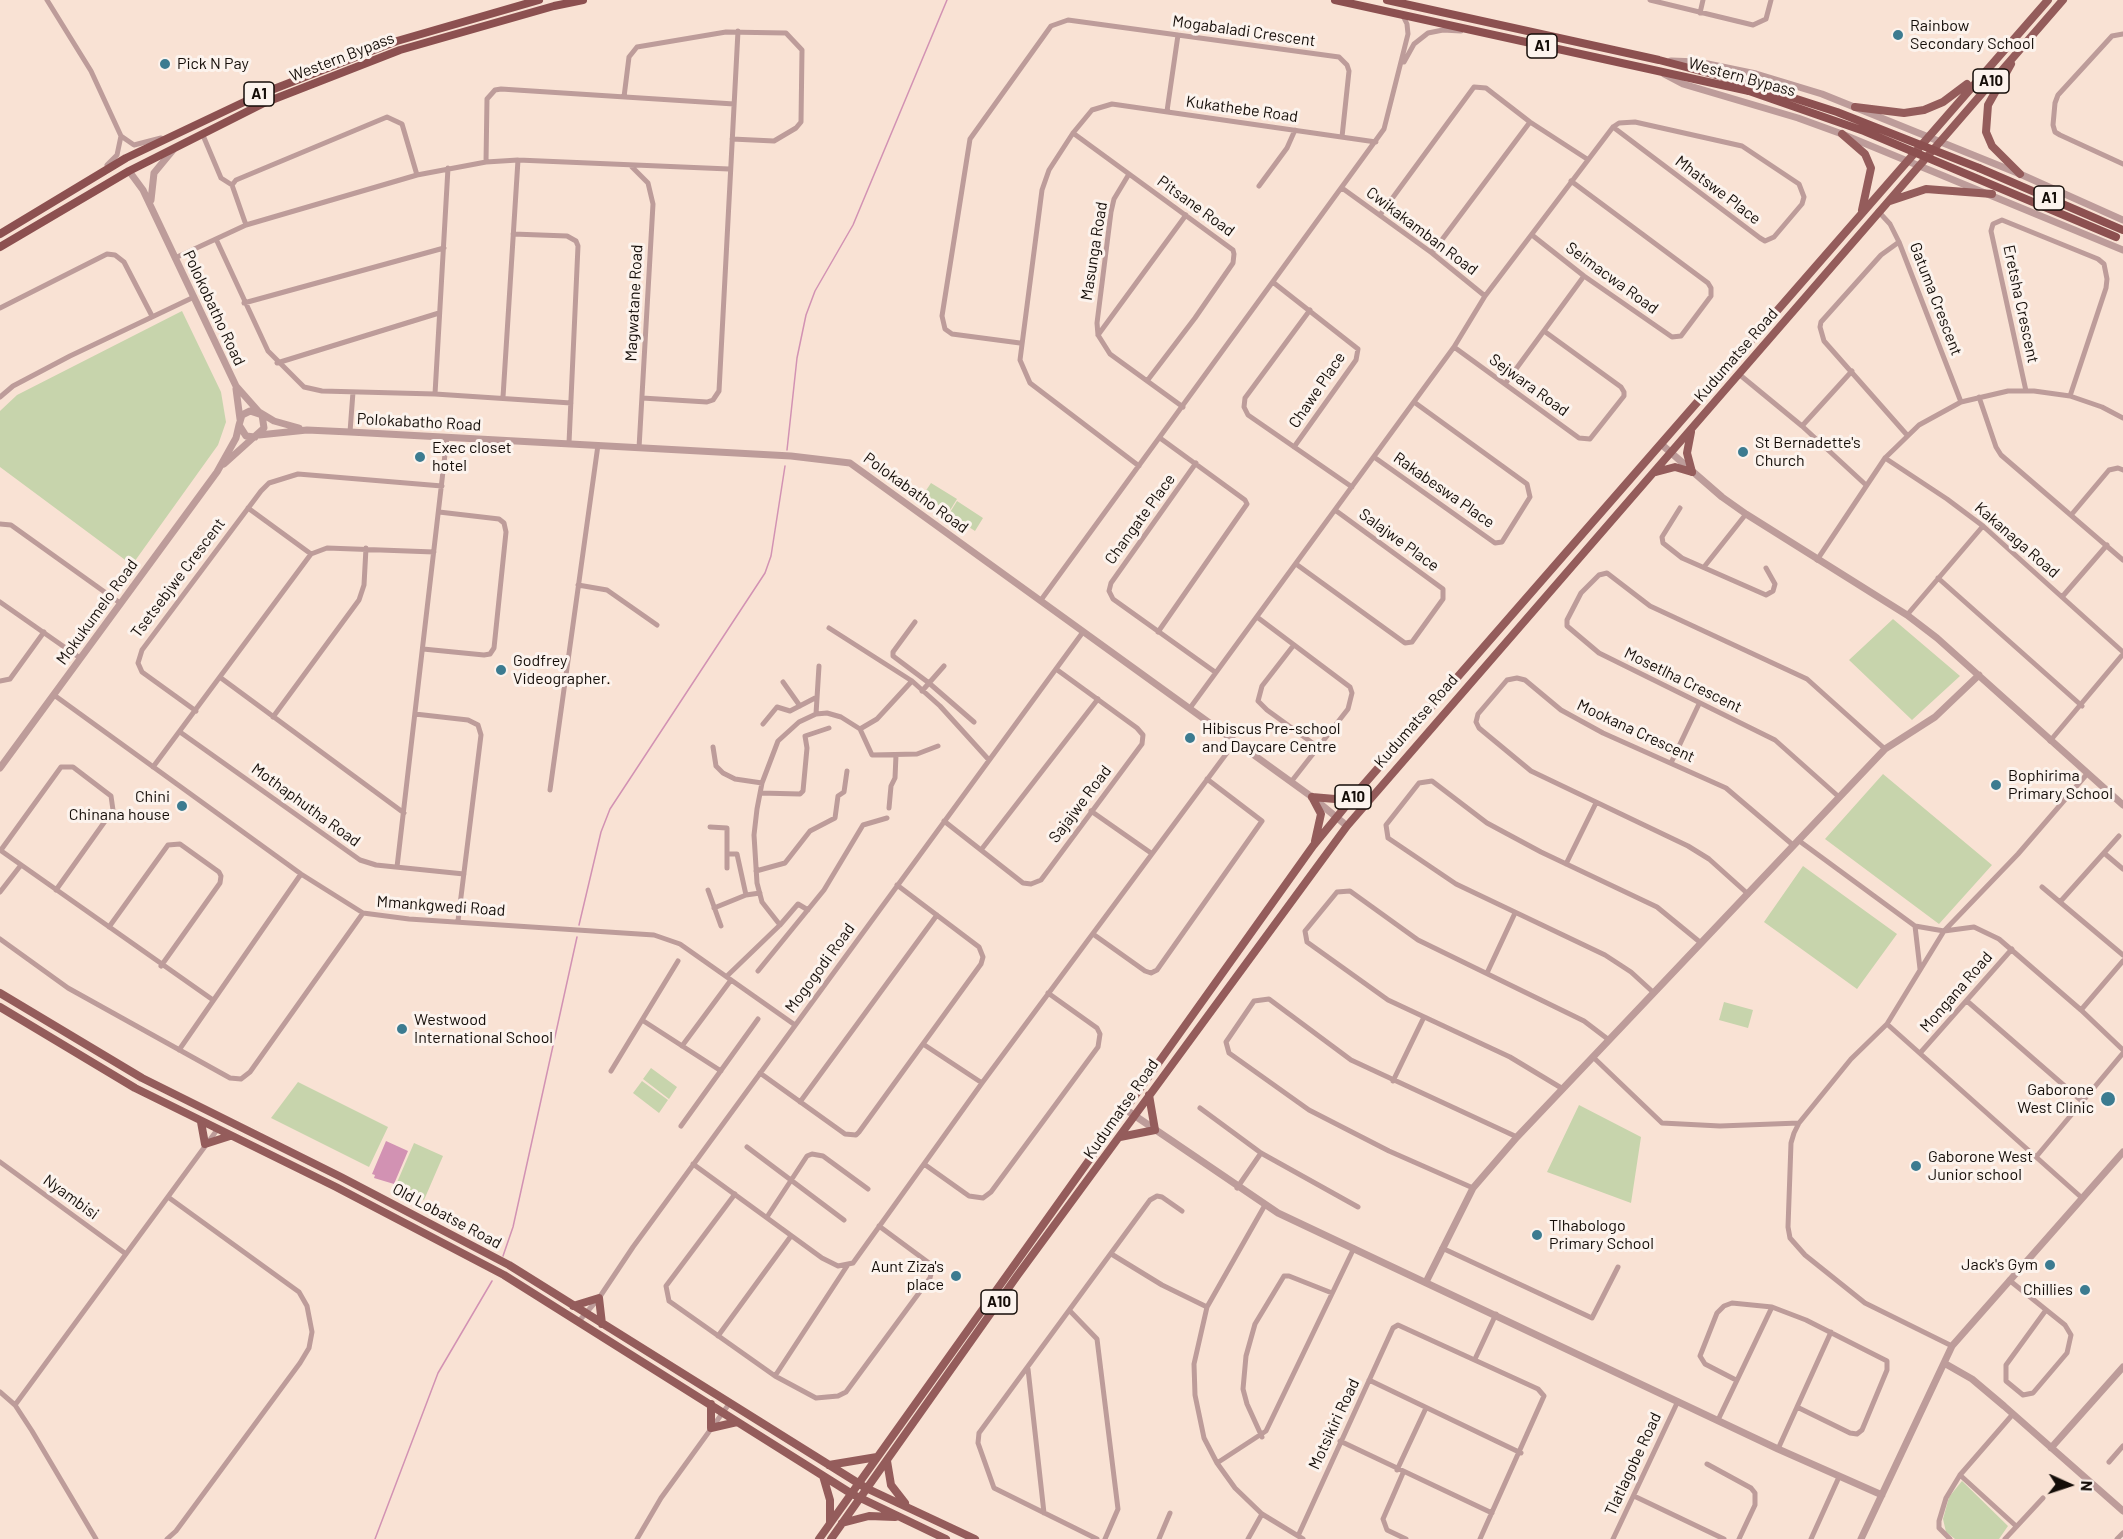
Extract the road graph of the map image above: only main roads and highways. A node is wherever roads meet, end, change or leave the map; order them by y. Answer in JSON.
{"nodes":[{"id":1,"x":538,"y":0,"type":"edge"},
{"id":2,"x":583,"y":0,"type":"edge"},
{"id":3,"x":1335,"y":0,"type":"edge"},
{"id":4,"x":1387,"y":0,"type":"edge"},
{"id":5,"x":2048,"y":0,"type":"edge"},
{"id":6,"x":2063,"y":0,"type":"edge"},
{"id":7,"x":2019,"y":50,"type":"junction"},
{"id":8,"x":1980,"y":75,"type":"junction"},
{"id":9,"x":1749,"y":88,"type":"junction"},
{"id":10,"x":1855,"y":107,"type":"road end"},
{"id":11,"x":1842,"y":134,"type":"road end"},
{"id":12,"x":2020,"y":174,"type":"road end"},
{"id":13,"x":1992,"y":194,"type":"road end"},
{"id":14,"x":1885,"y":203,"type":"junction"},
{"id":15,"x":1861,"y":213,"type":"junction"},
{"id":16,"x":0,"y":234,"type":"edge"},
{"id":17,"x":2121,"y":235,"type":"edge"},
{"id":18,"x":0,"y":247,"type":"edge"},
{"id":19,"x":1694,"y":424,"type":"junction"},
{"id":20,"x":1651,"y":475,"type":"junction"},
{"id":21,"x":1359,"y":790,"type":"junction"},
{"id":22,"x":1313,"y":846,"type":"junction"},
{"id":23,"x":0,"y":993,"type":"edge"},
{"id":24,"x":0,"y":1007,"type":"edge"},
{"id":25,"x":1149,"y":1095,"type":"junction"},
{"id":26,"x":215,"y":1115,"type":"junction"},
{"id":27,"x":201,"y":1122,"type":"junction"},
{"id":28,"x":237,"y":1126,"type":"junction"},
{"id":29,"x":217,"y":1130,"type":"junction"},
{"id":30,"x":231,"y":1136,"type":"junction"},
{"id":31,"x":1120,"y":1137,"type":"junction"},
{"id":32,"x":573,"y":1306,"type":"junction"},
{"id":33,"x":602,"y":1324,"type":"junction"},
{"id":34,"x":711,"y":1404,"type":"junction"},
{"id":35,"x":738,"y":1422,"type":"junction"},
{"id":36,"x":877,"y":1457,"type":"junction"},
{"id":37,"x":887,"y":1461,"type":"junction"},
{"id":38,"x":828,"y":1465,"type":"junction"},
{"id":39,"x":823,"y":1476,"type":"junction"},
{"id":40,"x":862,"y":1486,"type":"junction"},
{"id":41,"x":856,"y":1496,"type":"junction"},
{"id":42,"x":911,"y":1509,"type":"junction"},
{"id":43,"x":898,"y":1517,"type":"junction"},
{"id":44,"x":830,"y":1523,"type":"junction"},
{"id":45,"x":842,"y":1523,"type":"junction"},
{"id":46,"x":819,"y":1539,"type":"edge"},
{"id":47,"x":831,"y":1539,"type":"edge"},
{"id":48,"x":946,"y":1539,"type":"edge"},
{"id":49,"x":975,"y":1539,"type":"edge"}],
"edges":[{"from":1,"to":16,"type":"highway","name":"Western Bypass","number":"A1"},
{"from":2,"to":18,"type":"highway","name":"Western Bypass","number":"A1"},
{"from":3,"to":9,"type":"highway","name":"Western Bypass","number":"A1"},
{"from":4,"to":9,"type":"highway","name":"Western Bypass","number":"A1"},
{"from":5,"to":8,"type":"main road","name":"Kudumatse Road","number":"A10"},
{"from":6,"to":7,"type":"main road","name":"Kudumatse Road","number":"A10"},
{"from":7,"to":12,"type":"main road"},
{"from":7,"to":14,"type":"main road","name":"Kudumatse Road","number":"A10"},
{"from":8,"to":10,"type":"main road"},
{"from":8,"to":15,"type":"main road","name":"Kudumatse Road","number":"A10"},
{"from":9,"to":17,"type":"highway","name":"Western Bypass","number":"A1","bridge":true},
{"from":9,"to":17,"type":"highway","name":"Western Bypass","number":"A1","bridge":true},
{"from":11,"to":15,"type":"main road"},
{"from":13,"to":14,"type":"main road"},
{"from":14,"to":19,"type":"main road","name":"Kudumatse Road","number":"A10"},
{"from":15,"to":21,"type":"main road","name":"Kudumatse Road","number":"A10"},
{"from":19,"to":20,"type":"main road","name":"Kudumatse Road","number":"A10"},
{"from":19,"to":20,"type":"main road"},
{"from":20,"to":25,"type":"main road","name":"Kudumatse Road","number":"A10"},
{"from":21,"to":22,"type":"main road","name":"Kudumatse Road","number":"A10"},
{"from":21,"to":22,"type":"main road"},
{"from":22,"to":36,"type":"main road","name":"Kudumatse Road","number":"A10"},
{"from":23,"to":26,"type":"main road","name":"Old Lobatse Road"},
{"from":24,"to":27,"type":"main road","name":"Old Lobatse Road"},
{"from":25,"to":31,"type":"main road","name":"Kudumatse Road","number":"A10"},
{"from":25,"to":31,"type":"main road"},
{"from":26,"to":28,"type":"main road","name":"Old Lobatse Road"},
{"from":26,"to":29,"type":"main road"},
{"from":27,"to":29,"type":"main road","name":"Old Lobatse Road"},
{"from":27,"to":30,"type":"main road"},
{"from":28,"to":29,"type":"main road"},
{"from":28,"to":32,"type":"main road","name":"Old Lobatse Road"},
{"from":29,"to":30,"type":"main road","name":"Old Lobatse Road"},
{"from":30,"to":34,"type":"main road","name":"Old Lobatse Road"},
{"from":31,"to":37,"type":"main road","name":"Kudumatse Road","number":"A10"},
{"from":32,"to":33,"type":"main road","name":"Old Lobatse Road"},
{"from":32,"to":33,"type":"main road"},
{"from":33,"to":38,"type":"main road","name":"Old Lobatse Road"},
{"from":34,"to":35,"type":"main road","name":"Old Lobatse Road"},
{"from":34,"to":35,"type":"main road"},
{"from":35,"to":39,"type":"main road","name":"Old Lobatse Road"},
{"from":36,"to":38,"type":"main road"},
{"from":36,"to":40,"type":"main road","name":"Kudumatse Road","number":"A10"},
{"from":37,"to":40,"type":"main road","name":"Kudumatse Road","number":"A10"},
{"from":37,"to":42,"type":"main road"},
{"from":38,"to":40,"type":"main road","name":"Old Lobatse Road"},
{"from":39,"to":41,"type":"main road","name":"Old Lobatse Road"},
{"from":39,"to":44,"type":"main road"},
{"from":40,"to":41,"type":"main road","name":"Kudumatse Road","number":"A10"},
{"from":40,"to":42,"type":"main road","name":"Old Lobatse Road"},
{"from":41,"to":43,"type":"main road","name":"Old Lobatse Road"},
{"from":41,"to":44,"type":"main road","name":"Kudumatse Road","number":"A10"},
{"from":41,"to":45,"type":"main road","name":"Kudumatse Road","number":"A10"},
{"from":42,"to":49,"type":"main road","name":"Old Lobatse Road"},
{"from":43,"to":45,"type":"main road"},
{"from":43,"to":48,"type":"main road","name":"Old Lobatse Road"},
{"from":44,"to":46,"type":"main road","name":"Kudumatse Road","number":"A10"},
{"from":45,"to":47,"type":"main road","name":"Kudumatse Road","number":"A10"}]}
